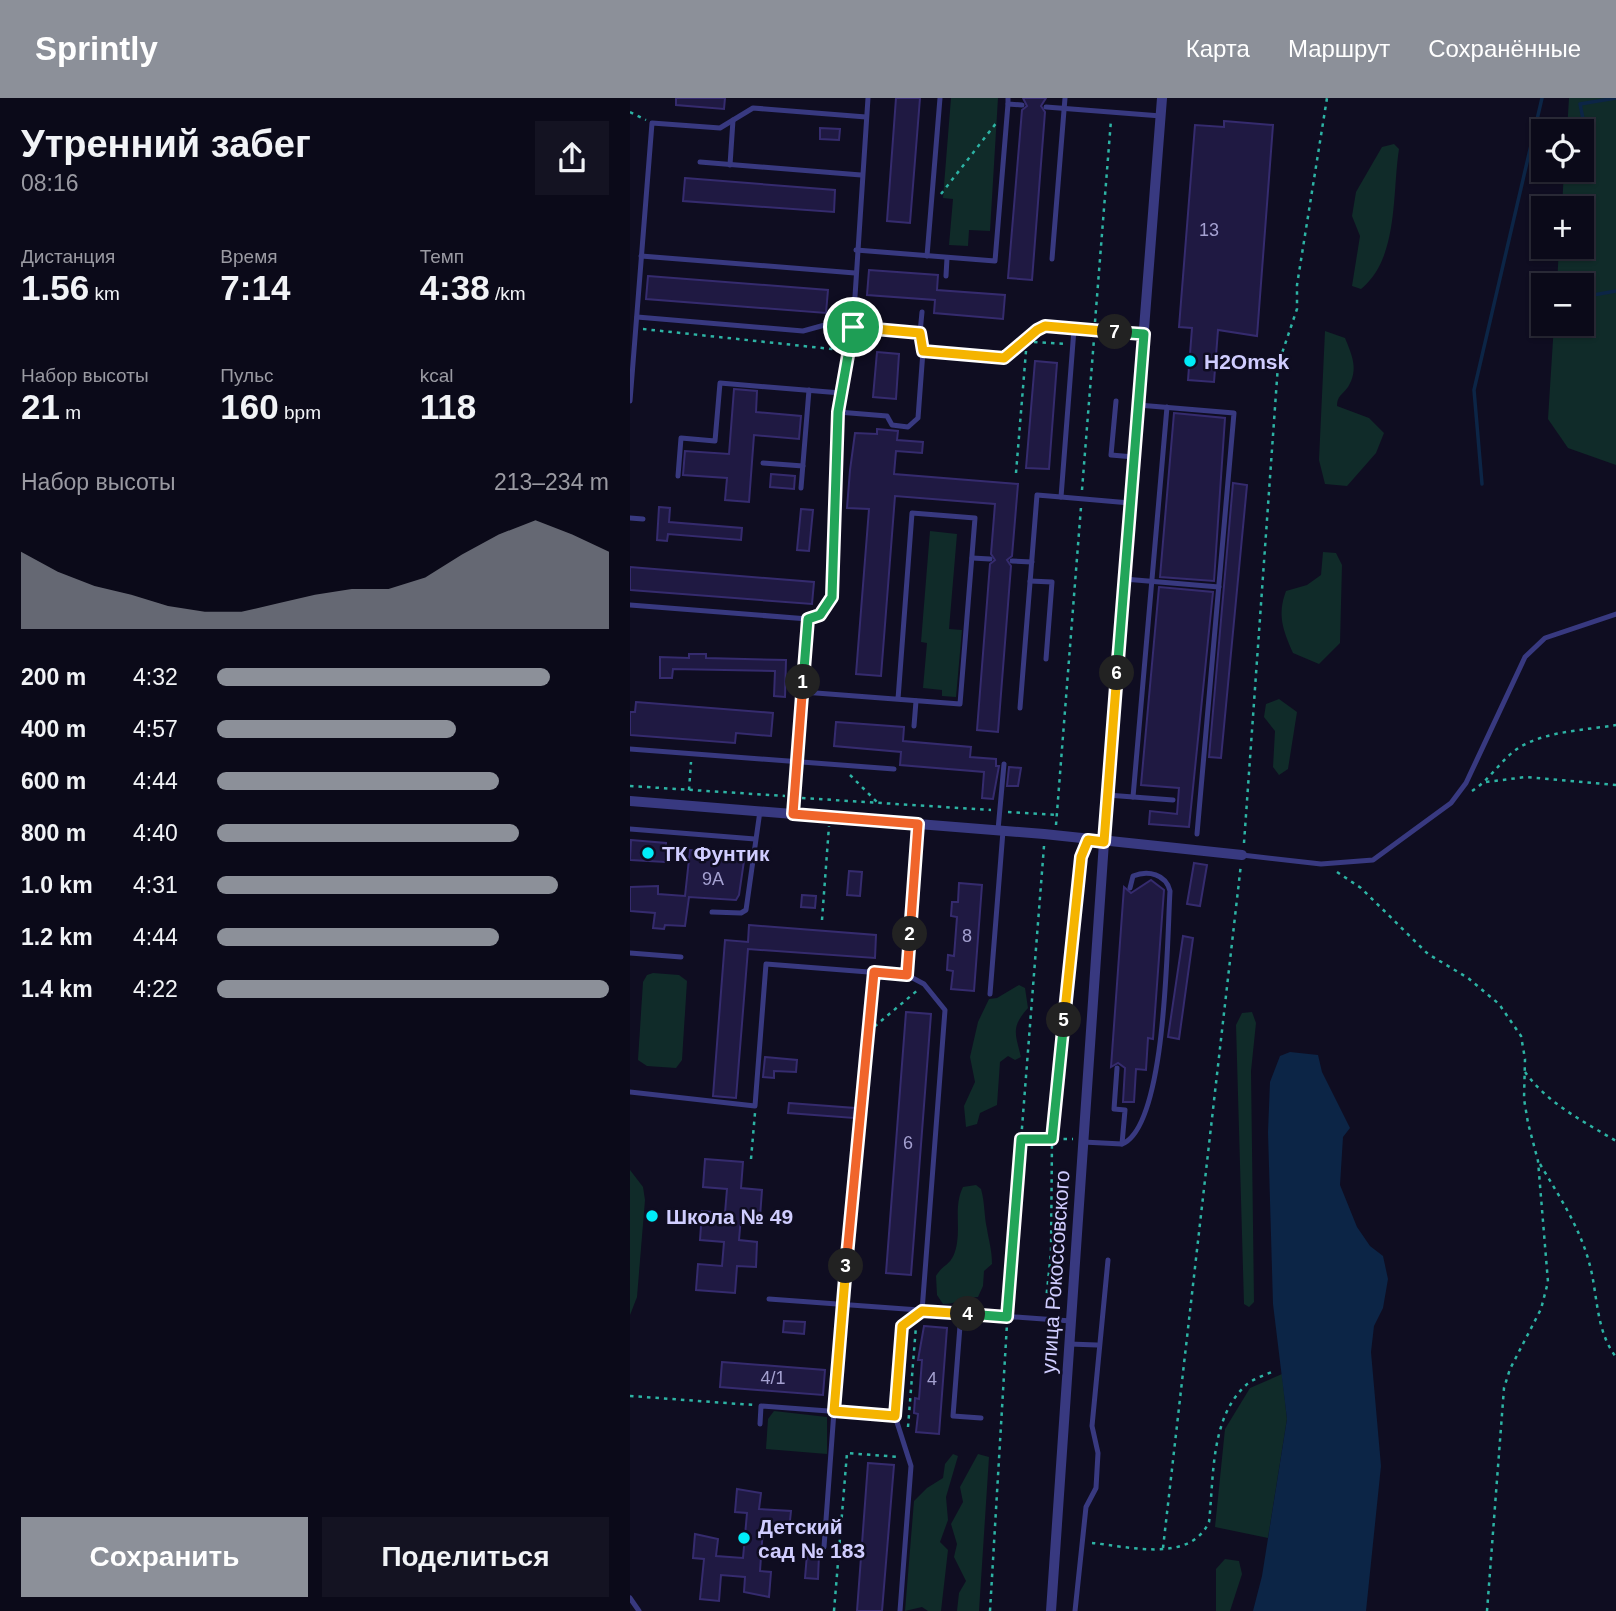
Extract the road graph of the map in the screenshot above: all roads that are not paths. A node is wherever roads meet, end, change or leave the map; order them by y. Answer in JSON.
{"nodes":[{"id":1,"x":868,"y":98,"type":"edge"},
{"id":2,"x":940,"y":98,"type":"edge"},
{"id":3,"x":1065,"y":98,"type":"edge"},
{"id":4,"x":1162,"y":98,"type":"edge"},
{"id":5,"x":1008,"y":101,"type":"edge"},
{"id":6,"x":1022,"y":105,"type":"dead end"},
{"id":7,"x":1046,"y":107,"type":"dead end"},
{"id":8,"x":1064,"y":108,"type":"junction"},
{"id":9,"x":1161,"y":116,"type":"junction"},
{"id":10,"x":866,"y":117,"type":"junction"},
{"id":11,"x":733,"y":120,"type":"junction"},
{"id":12,"x":700,"y":162,"type":"dead end"},
{"id":13,"x":730,"y":165,"type":"junction"},
{"id":14,"x":861,"y":175,"type":"junction"},
{"id":15,"x":856,"y":250,"type":"junction"},
{"id":16,"x":641,"y":256,"type":"junction"},
{"id":17,"x":927,"y":256,"type":"junction"},
{"id":18,"x":947,"y":258,"type":"junction"},
{"id":19,"x":1052,"y":259,"type":"dead end"},
{"id":20,"x":855,"y":273,"type":"junction"},
{"id":21,"x":946,"y":276,"type":"dead end"},
{"id":22,"x":922,"y":312,"type":"dead end"},
{"id":23,"x":637,"y":317,"type":"junction"},
{"id":24,"x":853,"y":317,"type":"junction"},
{"id":25,"x":853,"y":327,"type":"junction"},
{"id":26,"x":1074,"y":328,"type":"junction"},
{"id":27,"x":920,"y":333,"type":"junction"},
{"id":28,"x":1144,"y":334,"type":"junction"},
{"id":29,"x":923,"y":351,"type":"junction"},
{"id":30,"x":809,"y":390,"type":"junction"},
{"id":31,"x":841,"y":393,"type":"junction"},
{"id":32,"x":630,"y":401,"type":"edge"},
{"id":33,"x":1116,"y":401,"type":"dead end"},
{"id":34,"x":1138,"y":405,"type":"junction"},
{"id":35,"x":1167,"y":407,"type":"junction"},
{"id":36,"x":838,"y":412,"type":"junction"},
{"id":37,"x":1134,"y":457,"type":"junction"},
{"id":38,"x":763,"y":463,"type":"dead end"},
{"id":39,"x":803,"y":466,"type":"junction"},
{"id":40,"x":678,"y":476,"type":"dead end"},
{"id":41,"x":801,"y":488,"type":"dead end"},
{"id":42,"x":1061,"y":497,"type":"junction"},
{"id":43,"x":1130,"y":503,"type":"junction"},
{"id":44,"x":630,"y":518,"type":"edge"},
{"id":45,"x":643,"y":519,"type":"dead end"},
{"id":46,"x":972,"y":558,"type":"junction"},
{"id":47,"x":990,"y":559,"type":"dead end"},
{"id":48,"x":1012,"y":561,"type":"dead end"},
{"id":49,"x":1032,"y":562,"type":"junction"},
{"id":50,"x":1125,"y":579,"type":"junction"},
{"id":51,"x":1030,"y":581,"type":"junction"},
{"id":52,"x":1152,"y":582,"type":"junction"},
{"id":53,"x":1219,"y":587,"type":"junction"},
{"id":54,"x":630,"y":605,"type":"edge"},
{"id":55,"x":1616,"y":614,"type":"edge"},
{"id":56,"x":808,"y":619,"type":"junction"},
{"id":57,"x":1046,"y":659,"type":"dead end"},
{"id":58,"x":803,"y":692,"type":"junction"},
{"id":59,"x":898,"y":699,"type":"junction"},
{"id":60,"x":916,"y":701,"type":"junction"},
{"id":61,"x":1020,"y":708,"type":"dead end"},
{"id":62,"x":914,"y":726,"type":"dead end"},
{"id":63,"x":630,"y":748,"type":"edge"},
{"id":64,"x":797,"y":761,"type":"junction"},
{"id":65,"x":1004,"y":764,"type":"dead end"},
{"id":66,"x":894,"y":769,"type":"dead end"},
{"id":67,"x":1107,"y":794,"type":"junction"},
{"id":68,"x":1133,"y":797,"type":"junction"},
{"id":69,"x":1173,"y":800,"type":"dead end"},
{"id":70,"x":630,"y":801,"type":"edge"},
{"id":71,"x":760,"y":811,"type":"junction"},
{"id":72,"x":793,"y":814,"type":"junction"},
{"id":73,"x":918,"y":824,"type":"junction"},
{"id":74,"x":630,"y":829,"type":"edge"},
{"id":75,"x":1000,"y":831,"type":"junction"},
{"id":76,"x":1197,"y":834,"type":"dead end"},
{"id":77,"x":755,"y":839,"type":"junction"},
{"id":78,"x":1104,"y":842,"type":"junction"},
{"id":79,"x":1242,"y":855,"type":"joint"},
{"id":80,"x":1130,"y":888,"type":"dead end"},
{"id":81,"x":712,"y":912,"type":"dead end"},
{"id":82,"x":630,"y":953,"type":"edge"},
{"id":83,"x":681,"y":957,"type":"dead end"},
{"id":84,"x":907,"y":975,"type":"junction"},
{"id":85,"x":990,"y":993,"type":"dead end"},
{"id":86,"x":1117,"y":1068,"type":"dead end"},
{"id":87,"x":630,"y":1092,"type":"edge"},
{"id":88,"x":1083,"y":1141,"type":"junction"},
{"id":89,"x":1122,"y":1144,"type":"junction"},
{"id":90,"x":1108,"y":1260,"type":"dead end"},
{"id":91,"x":769,"y":1299,"type":"dead end"},
{"id":92,"x":922,"y":1311,"type":"junction"},
{"id":93,"x":961,"y":1313,"type":"junction"},
{"id":94,"x":1070,"y":1321,"type":"junction"},
{"id":95,"x":1069,"y":1343,"type":"junction"},
{"id":96,"x":1097,"y":1345,"type":"junction"},
{"id":97,"x":834,"y":1411,"type":"junction"},
{"id":98,"x":895,"y":1416,"type":"junction"},
{"id":99,"x":981,"y":1418,"type":"dead end"},
{"id":100,"x":760,"y":1424,"type":"dead end"},
{"id":101,"x":824,"y":1547,"type":"dead end"},
{"id":102,"x":630,"y":1598,"type":"edge"},
{"id":103,"x":639,"y":1611,"type":"edge"},
{"id":104,"x":900,"y":1611,"type":"edge"},
{"id":105,"x":1051,"y":1611,"type":"edge"},
{"id":106,"x":1075,"y":1611,"type":"edge"}],
"edges":[{"from":1,"to":10,"type":"lane"},
{"from":2,"to":17,"type":"lane"},
{"from":3,"to":8,"type":"lane"},
{"from":4,"to":9,"type":"street","name":"улица Рокоссовского"},
{"from":5,"to":6,"type":"lane"},
{"from":5,"to":18,"type":"lane"},
{"from":7,"to":8,"type":"lane"},
{"from":8,"to":9,"type":"lane"},
{"from":8,"to":19,"type":"lane"},
{"from":9,"to":28,"type":"street","name":"улица Рокоссовского"},
{"from":10,"to":11,"type":"lane"},
{"from":10,"to":14,"type":"lane"},
{"from":11,"to":13,"type":"lane"},
{"from":11,"to":16,"type":"lane"},
{"from":12,"to":13,"type":"lane"},
{"from":13,"to":14,"type":"lane"},
{"from":14,"to":15,"type":"lane"},
{"from":15,"to":17,"type":"lane"},
{"from":15,"to":20,"type":"lane"},
{"from":16,"to":20,"type":"lane"},
{"from":16,"to":23,"type":"lane"},
{"from":17,"to":18,"type":"lane"},
{"from":18,"to":21,"type":"lane"},
{"from":20,"to":24,"type":"lane"},
{"from":22,"to":27,"type":"lane"},
{"from":23,"to":24,"type":"lane"},
{"from":23,"to":32,"type":"lane"},
{"from":24,"to":25,"type":"lane"},
{"from":25,"to":27,"type":"lane"},
{"from":25,"to":31,"type":"lane"},
{"from":26,"to":28,"type":"lane"},
{"from":26,"to":29,"type":"lane"},
{"from":26,"to":42,"type":"lane"},
{"from":27,"to":29,"type":"lane"},
{"from":28,"to":34,"type":"street","name":"улица Рокоссовского"},
{"from":29,"to":36,"type":"lane"},
{"from":30,"to":31,"type":"lane"},
{"from":30,"to":39,"type":"lane"},
{"from":30,"to":40,"type":"lane"},
{"from":31,"to":36,"type":"lane"},
{"from":33,"to":37,"type":"lane"},
{"from":34,"to":35,"type":"lane"},
{"from":34,"to":37,"type":"street","name":"улица Рокоссовского"},
{"from":35,"to":52,"type":"lane"},
{"from":35,"to":53,"type":"lane"},
{"from":36,"to":56,"type":"lane"},
{"from":37,"to":43,"type":"street","name":"улица Рокоссовского"},
{"from":38,"to":39,"type":"lane"},
{"from":39,"to":41,"type":"lane"},
{"from":42,"to":43,"type":"lane"},
{"from":42,"to":49,"type":"lane"},
{"from":43,"to":50,"type":"street","name":"улица Рокоссовского"},
{"from":44,"to":45,"type":"lane"},
{"from":46,"to":47,"type":"lane"},
{"from":46,"to":59,"type":"lane"},
{"from":46,"to":60,"type":"lane"},
{"from":48,"to":49,"type":"lane"},
{"from":49,"to":51,"type":"lane"},
{"from":50,"to":52,"type":"lane"},
{"from":50,"to":67,"type":"street","name":"улица Рокоссовского"},
{"from":51,"to":57,"type":"lane"},
{"from":51,"to":61,"type":"lane"},
{"from":52,"to":53,"type":"lane"},
{"from":52,"to":68,"type":"lane"},
{"from":53,"to":76,"type":"lane"},
{"from":54,"to":56,"type":"lane"},
{"from":55,"to":79,"type":"lane"},
{"from":56,"to":58,"type":"lane"},
{"from":58,"to":59,"type":"lane"},
{"from":58,"to":64,"type":"lane"},
{"from":59,"to":60,"type":"lane"},
{"from":60,"to":62,"type":"lane"},
{"from":63,"to":64,"type":"lane"},
{"from":64,"to":66,"type":"lane"},
{"from":64,"to":72,"type":"lane"},
{"from":65,"to":75,"type":"lane"},
{"from":67,"to":68,"type":"lane"},
{"from":67,"to":78,"type":"street","name":"улица Рокоссовского"},
{"from":68,"to":69,"type":"lane"},
{"from":70,"to":71,"type":"street"},
{"from":71,"to":72,"type":"street"},
{"from":71,"to":77,"type":"lane"},
{"from":72,"to":73,"type":"street"},
{"from":73,"to":75,"type":"street"},
{"from":73,"to":84,"type":"lane"},
{"from":74,"to":77,"type":"lane"},
{"from":75,"to":78,"type":"street"},
{"from":75,"to":85,"type":"lane"},
{"from":77,"to":81,"type":"lane"},
{"from":78,"to":79,"type":"street"},
{"from":78,"to":88,"type":"street","name":"улица Рокоссовского"},
{"from":80,"to":89,"type":"lane"},
{"from":82,"to":83,"type":"lane"},
{"from":84,"to":87,"type":"lane"},
{"from":84,"to":92,"type":"lane"},
{"from":86,"to":89,"type":"lane"},
{"from":88,"to":89,"type":"lane"},
{"from":88,"to":94,"type":"street","name":"улица Рокоссовского"},
{"from":90,"to":96,"type":"lane"},
{"from":91,"to":92,"type":"lane"},
{"from":92,"to":93,"type":"lane"},
{"from":92,"to":98,"type":"lane"},
{"from":93,"to":94,"type":"lane"},
{"from":93,"to":99,"type":"lane"},
{"from":94,"to":95,"type":"street","name":"улица Рокоссовского"},
{"from":95,"to":96,"type":"lane"},
{"from":95,"to":105,"type":"street","name":"улица Рокоссовского"},
{"from":96,"to":106,"type":"lane"},
{"from":97,"to":98,"type":"lane"},
{"from":97,"to":100,"type":"lane"},
{"from":97,"to":101,"type":"lane"},
{"from":98,"to":104,"type":"lane"},
{"from":102,"to":103,"type":"lane"}]}
